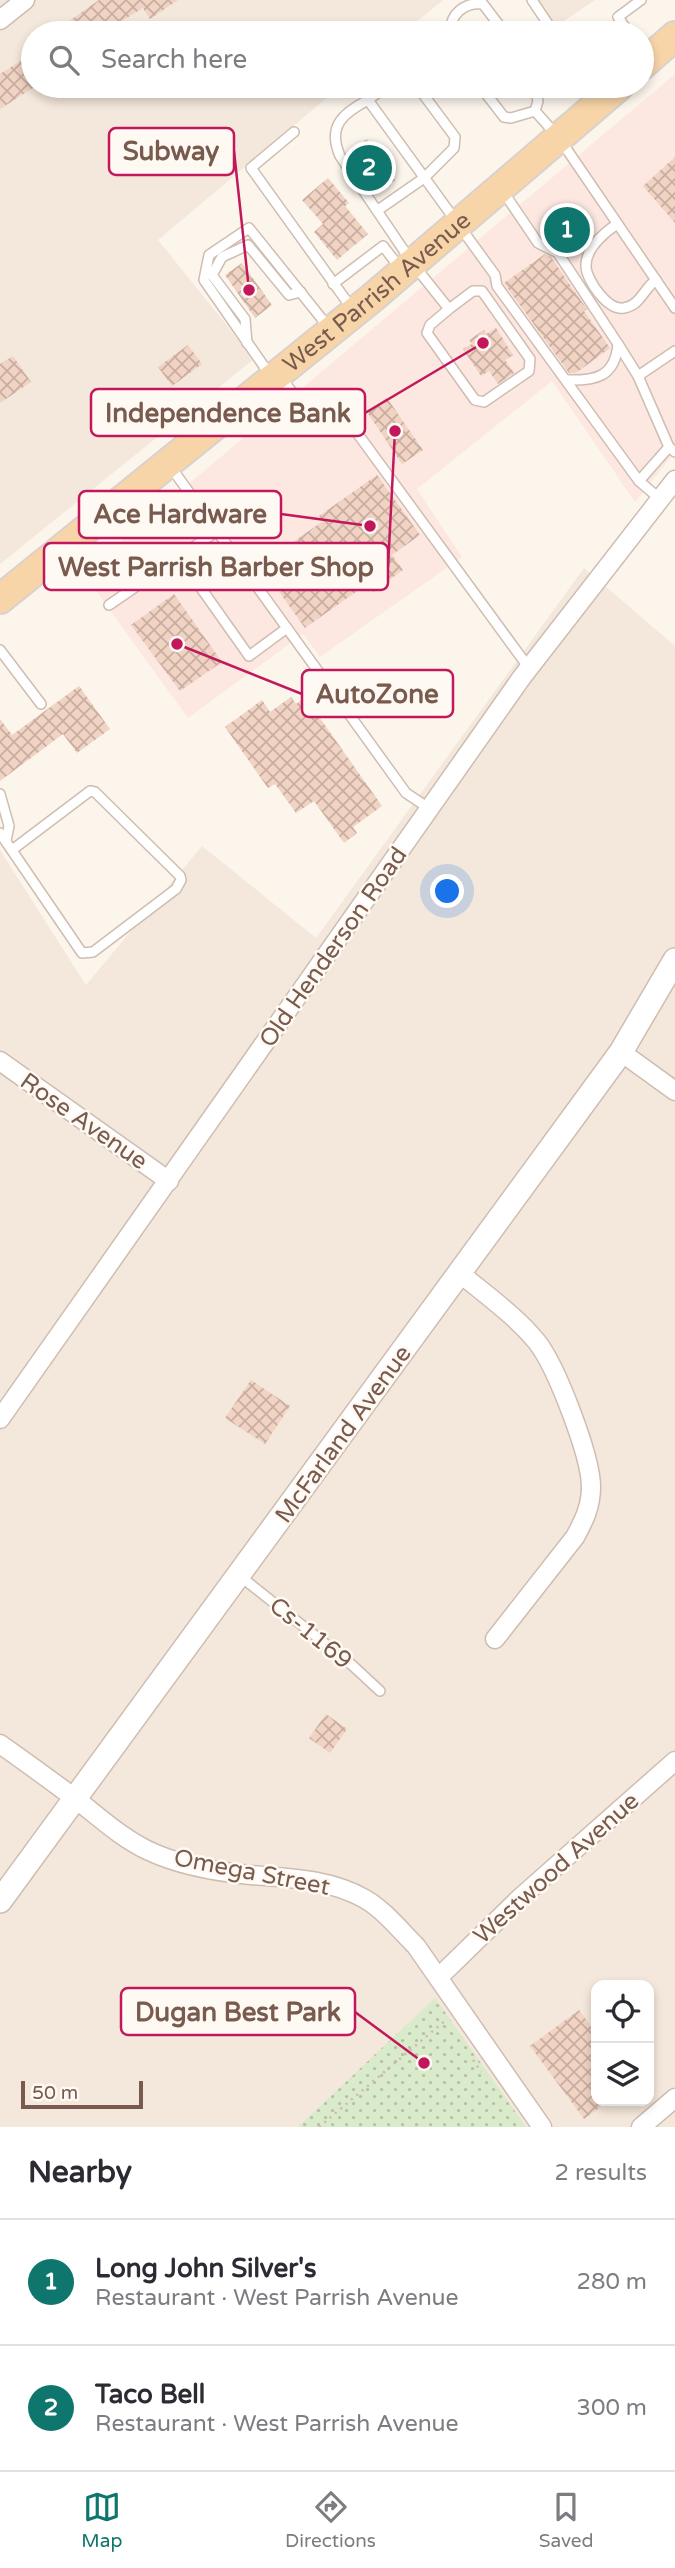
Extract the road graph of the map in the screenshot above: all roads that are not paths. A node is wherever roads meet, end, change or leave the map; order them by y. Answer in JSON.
{"nodes":[{"id":1,"x":25,"y":0,"type":"edge"},
{"id":2,"x":533,"y":0,"type":"edge"},
{"id":3,"x":641,"y":0,"type":"edge"},
{"id":4,"x":0,"y":20,"type":"edge"},
{"id":5,"x":452,"y":21,"type":"edge"},
{"id":6,"x":496,"y":21,"type":"edge"},
{"id":7,"x":546,"y":21,"type":"edge"},
{"id":8,"x":620,"y":21,"type":"edge"},
{"id":9,"x":675,"y":36,"type":"edge"},
{"id":10,"x":654,"y":52,"type":"edge"},
{"id":11,"x":371,"y":98,"type":"edge"},
{"id":12,"x":426,"y":98,"type":"edge"},
{"id":13,"x":489,"y":98,"type":"edge"},
{"id":14,"x":538,"y":98,"type":"edge"},
{"id":15,"x":601,"y":98,"type":"edge"},
{"id":16,"x":368,"y":100,"type":"junction"},
{"id":17,"x":535,"y":111,"type":"junction"},
{"id":18,"x":294,"y":132,"type":"dead end"},
{"id":19,"x":559,"y":138,"type":"junction"},
{"id":20,"x":424,"y":178,"type":"junction"},
{"id":21,"x":502,"y":188,"type":"junction"},
{"id":22,"x":378,"y":210,"type":"junction"},
{"id":23,"x":617,"y":224,"type":"junction"},
{"id":24,"x":459,"y":225,"type":"junction"},
{"id":25,"x":408,"y":268,"type":"junction"},
{"id":26,"x":656,"y":280,"type":"junction"},
{"id":27,"x":333,"y":284,"type":"junction"},
{"id":28,"x":301,"y":292,"type":"junction"},
{"id":29,"x":675,"y":308,"type":"edge"},
{"id":30,"x":449,"y":309,"type":"junction"},
{"id":31,"x":355,"y":312,"type":"junction"},
{"id":32,"x":331,"y":330,"type":"junction"},
{"id":33,"x":247,"y":344,"type":"junction"},
{"id":34,"x":618,"y":344,"type":"junction"},
{"id":35,"x":675,"y":351,"type":"edge"},
{"id":36,"x":638,"y":376,"type":"junction"},
{"id":37,"x":276,"y":377,"type":"junction"},
{"id":38,"x":566,"y":380,"type":"junction"},
{"id":39,"x":344,"y":415,"type":"dead end"},
{"id":40,"x":321,"y":431,"type":"dead end"},
{"id":41,"x":672,"y":449,"type":"edge"},
{"id":42,"x":169,"y":464,"type":"junction"},
{"id":43,"x":675,"y":480,"type":"edge"},
{"id":44,"x":639,"y":481,"type":"junction"},
{"id":45,"x":660,"y":499,"type":"junction"},
{"id":46,"x":252,"y":506,"type":"dead end"},
{"id":47,"x":217,"y":531,"type":"junction"},
{"id":48,"x":179,"y":557,"type":"junction"},
{"id":49,"x":0,"y":599,"type":"edge"},
{"id":50,"x":109,"y":605,"type":"dead end"},
{"id":51,"x":287,"y":628,"type":"junction"},
{"id":52,"x":0,"y":650,"type":"edge"},
{"id":53,"x":529,"y":668,"type":"junction"},
{"id":54,"x":41,"y":704,"type":"dead end"},
{"id":55,"x":0,"y":794,"type":"edge"},
{"id":56,"x":430,"y":809,"type":"junction"},
{"id":57,"x":3,"y":837,"type":"edge"},
{"id":58,"x":12,"y":850,"type":"junction"},
{"id":59,"x":675,"y":960,"type":"edge"},
{"id":60,"x":621,"y":1052,"type":"junction"},
{"id":61,"x":0,"y":1061,"type":"edge"},
{"id":62,"x":675,"y":1091,"type":"edge"},
{"id":63,"x":169,"y":1181,"type":"junction"},
{"id":64,"x":461,"y":1274,"type":"junction"},
{"id":65,"x":2,"y":1414,"type":"edge"},
{"id":66,"x":240,"y":1576,"type":"junction"},
{"id":67,"x":495,"y":1639,"type":"dead end"},
{"id":68,"x":380,"y":1691,"type":"dead end"},
{"id":69,"x":0,"y":1744,"type":"edge"},
{"id":70,"x":675,"y":1761,"type":"edge"},
{"id":71,"x":75,"y":1798,"type":"junction"},
{"id":72,"x":0,"y":1901,"type":"edge"},
{"id":73,"x":439,"y":1977,"type":"junction"},
{"id":74,"x":675,"y":2098,"type":"edge"},
{"id":75,"x":542,"y":2127,"type":"edge"},
{"id":76,"x":641,"y":2127,"type":"edge"}],
"edges":[{"from":1,"to":4,"type":"street"},
{"from":2,"to":7,"type":"lane"},
{"from":3,"to":8,"type":"lane"},
{"from":5,"to":6,"type":"lane"},
{"from":9,"to":10,"type":"main road"},
{"from":11,"to":16,"type":"lane"},
{"from":12,"to":20,"type":"lane"},
{"from":13,"to":17,"type":"lane"},
{"from":14,"to":17,"type":"lane"},
{"from":15,"to":19,"type":"main road","name":"West Parrish Avenue"},
{"from":16,"to":20,"type":"lane"},
{"from":16,"to":22,"type":"lane"},
{"from":17,"to":19,"type":"lane"},
{"from":18,"to":27,"type":"lane"},
{"from":19,"to":21,"type":"main road","name":"West Parrish Avenue"},
{"from":19,"to":23,"type":"lane"},
{"from":20,"to":22,"type":"lane"},
{"from":20,"to":24,"type":"lane"},
{"from":21,"to":24,"type":"main road","name":"West Parrish Avenue"},
{"from":21,"to":34,"type":"lane"},
{"from":22,"to":25,"type":"lane"},
{"from":23,"to":26,"type":"lane"},
{"from":23,"to":26,"type":"lane"},
{"from":24,"to":25,"type":"main road","name":"West Parrish Avenue"},
{"from":24,"to":38,"type":"lane"},
{"from":25,"to":27,"type":"lane"},
{"from":25,"to":30,"type":"lane"},
{"from":25,"to":31,"type":"main road","name":"West Parrish Avenue"},
{"from":26,"to":29,"type":"lane"},
{"from":27,"to":31,"type":"lane"},
{"from":28,"to":32,"type":"lane"},
{"from":28,"to":33,"type":"lane"},
{"from":28,"to":33,"type":"lane"},
{"from":30,"to":30,"type":"lane"},
{"from":31,"to":32,"type":"main road","name":"West Parrish Avenue"},
{"from":32,"to":37,"type":"main road","name":"West Parrish Avenue"},
{"from":33,"to":37,"type":"lane"},
{"from":34,"to":36,"type":"lane"},
{"from":34,"to":38,"type":"lane"},
{"from":35,"to":36,"type":"lane"},
{"from":36,"to":41,"type":"lane"},
{"from":37,"to":40,"type":"lane"},
{"from":37,"to":42,"type":"main road","name":"West Parrish Avenue"},
{"from":38,"to":44,"type":"lane"},
{"from":39,"to":53,"type":"lane"},
{"from":41,"to":44,"type":"lane"},
{"from":42,"to":47,"type":"lane"},
{"from":42,"to":49,"type":"main road","name":"West Parrish Avenue"},
{"from":43,"to":45,"type":"street","name":"Old Henderson Road"},
{"from":44,"to":45,"type":"lane"},
{"from":45,"to":53,"type":"street","name":"Old Henderson Road"},
{"from":46,"to":47,"type":"lane"},
{"from":47,"to":48,"type":"lane"},
{"from":47,"to":51,"type":"lane"},
{"from":48,"to":50,"type":"lane"},
{"from":48,"to":51,"type":"lane"},
{"from":51,"to":56,"type":"lane"},
{"from":52,"to":54,"type":"lane"},
{"from":53,"to":56,"type":"street","name":"Old Henderson Road"},
{"from":55,"to":57,"type":"lane"},
{"from":56,"to":63,"type":"street","name":"Old Henderson Road"},
{"from":57,"to":58,"type":"lane"},
{"from":58,"to":58,"type":"lane"},
{"from":59,"to":60,"type":"street","name":"McFarland Avenue"},
{"from":60,"to":62,"type":"street"},
{"from":60,"to":64,"type":"street","name":"McFarland Avenue"},
{"from":61,"to":63,"type":"street","name":"Rose Avenue"},
{"from":63,"to":65,"type":"street","name":"Old Henderson Road"},
{"from":64,"to":66,"type":"street","name":"McFarland Avenue"},
{"from":64,"to":67,"type":"street"},
{"from":66,"to":68,"type":"lane","name":"Cs-1169"},
{"from":66,"to":71,"type":"street","name":"McFarland Avenue"},
{"from":69,"to":71,"type":"street","name":"Omega Street"},
{"from":70,"to":73,"type":"street","name":"Westwood Avenue"},
{"from":71,"to":72,"type":"street","name":"McFarland Avenue"},
{"from":71,"to":73,"type":"street","name":"Omega Street"},
{"from":73,"to":75,"type":"street","name":"Omega Street"},
{"from":74,"to":76,"type":"street"}]}
